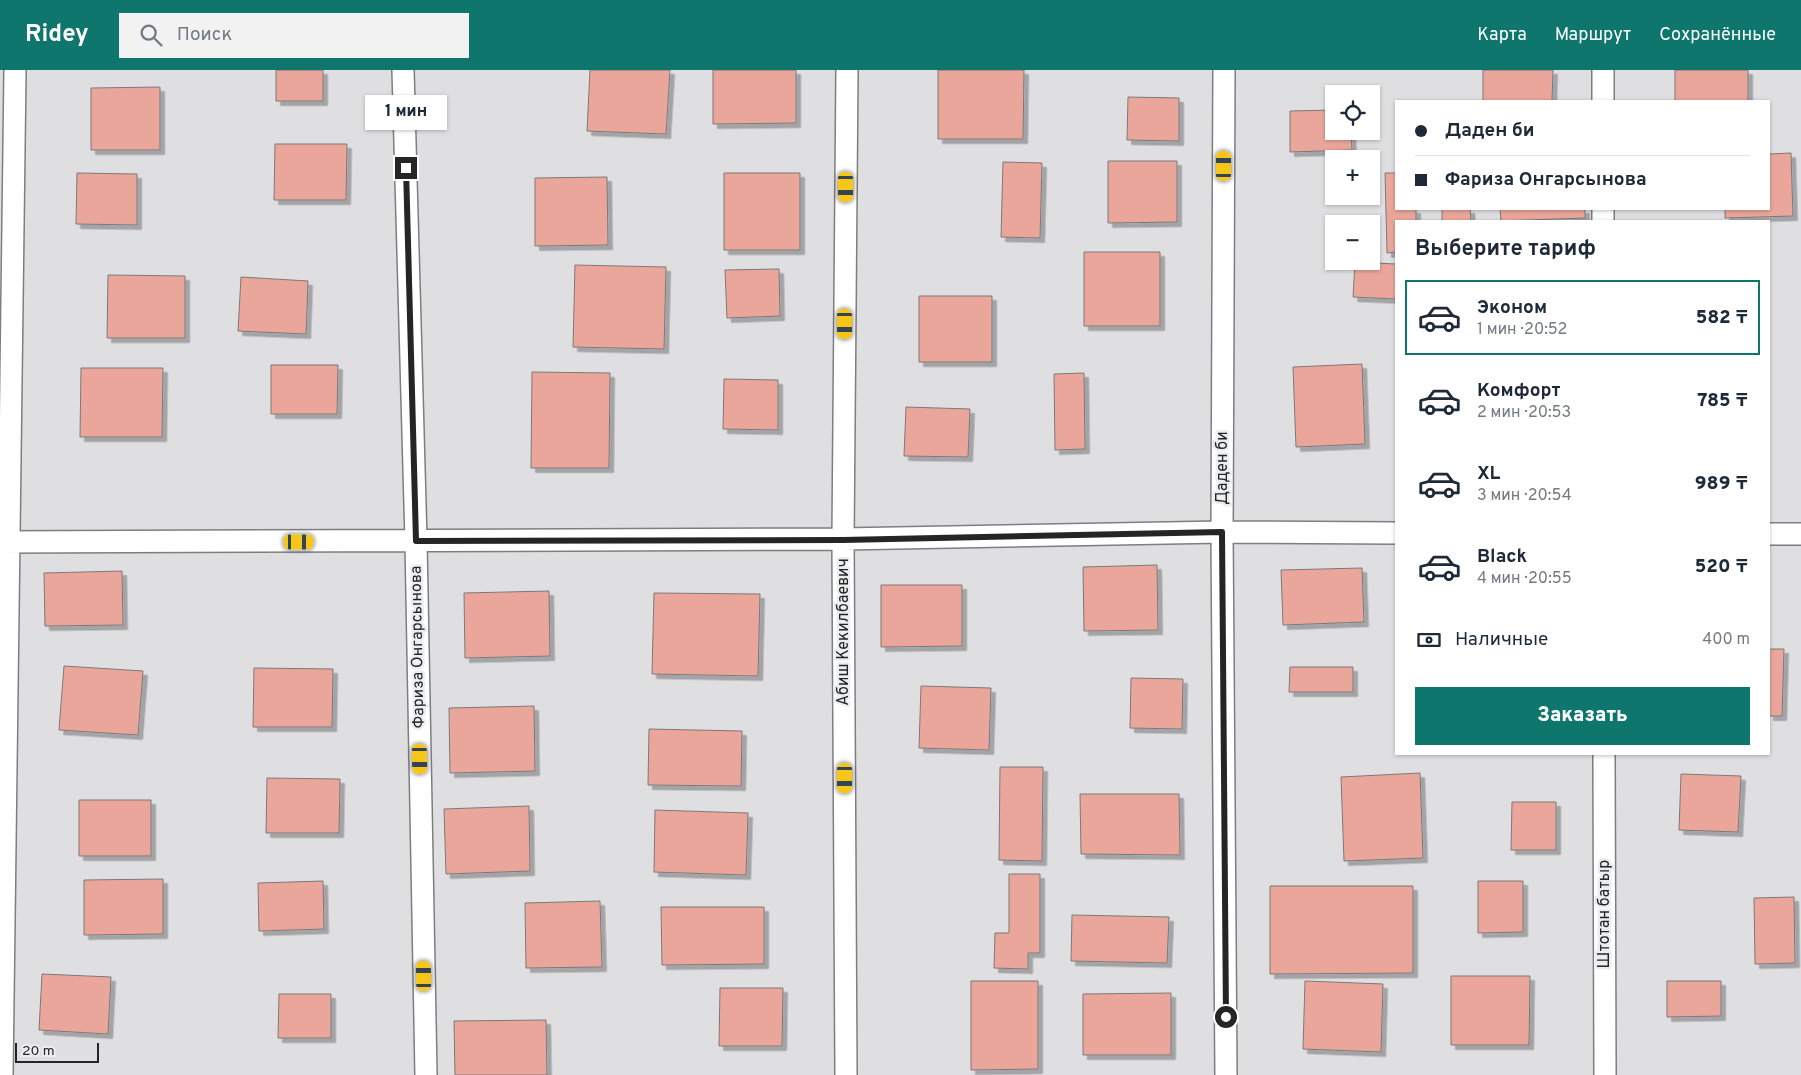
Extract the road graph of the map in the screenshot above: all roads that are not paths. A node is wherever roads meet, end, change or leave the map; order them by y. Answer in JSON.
{"nodes":[{"id":1,"x":15,"y":70,"type":"edge"},
{"id":2,"x":403,"y":70,"type":"edge"},
{"id":3,"x":847,"y":70,"type":"edge"},
{"id":4,"x":1224,"y":70,"type":"edge"},
{"id":5,"x":1603,"y":70,"type":"edge"},
{"id":6,"x":1603,"y":100,"type":"edge"},
{"id":7,"x":1222,"y":532,"type":"junction"},
{"id":8,"x":1395,"y":533,"type":"edge"},
{"id":9,"x":1770,"y":534,"type":"edge"},
{"id":10,"x":1801,"y":534,"type":"edge"},
{"id":11,"x":843,"y":540,"type":"junction"},
{"id":12,"x":416,"y":541,"type":"junction"},
{"id":13,"x":4,"y":542,"type":"edge"},
{"id":14,"x":1604,"y":755,"type":"edge"},
{"id":15,"x":2,"y":1075,"type":"edge"},
{"id":16,"x":426,"y":1075,"type":"edge"},
{"id":17,"x":846,"y":1075,"type":"edge"},
{"id":18,"x":1226,"y":1075,"type":"edge"},
{"id":19,"x":1605,"y":1075,"type":"edge"}],
"edges":[{"from":1,"to":13,"type":"street"},
{"from":2,"to":12,"type":"street","name":"Фариза Онгарсынова"},
{"from":3,"to":11,"type":"street","name":"Абиш Кекилбаевич"},
{"from":4,"to":7,"type":"street","name":"Даден би"},
{"from":5,"to":6,"type":"street"},
{"from":7,"to":8,"type":"street"},
{"from":7,"to":11,"type":"street"},
{"from":7,"to":18,"type":"street","name":"Даден би"},
{"from":9,"to":10,"type":"street"},
{"from":11,"to":12,"type":"street"},
{"from":11,"to":17,"type":"street","name":"Абиш Кекилбаевич"},
{"from":12,"to":13,"type":"street"},
{"from":12,"to":16,"type":"street","name":"Фариза Онгарсынова"},
{"from":13,"to":15,"type":"street"},
{"from":14,"to":19,"type":"street","name":"Штотан батыр"}]}
